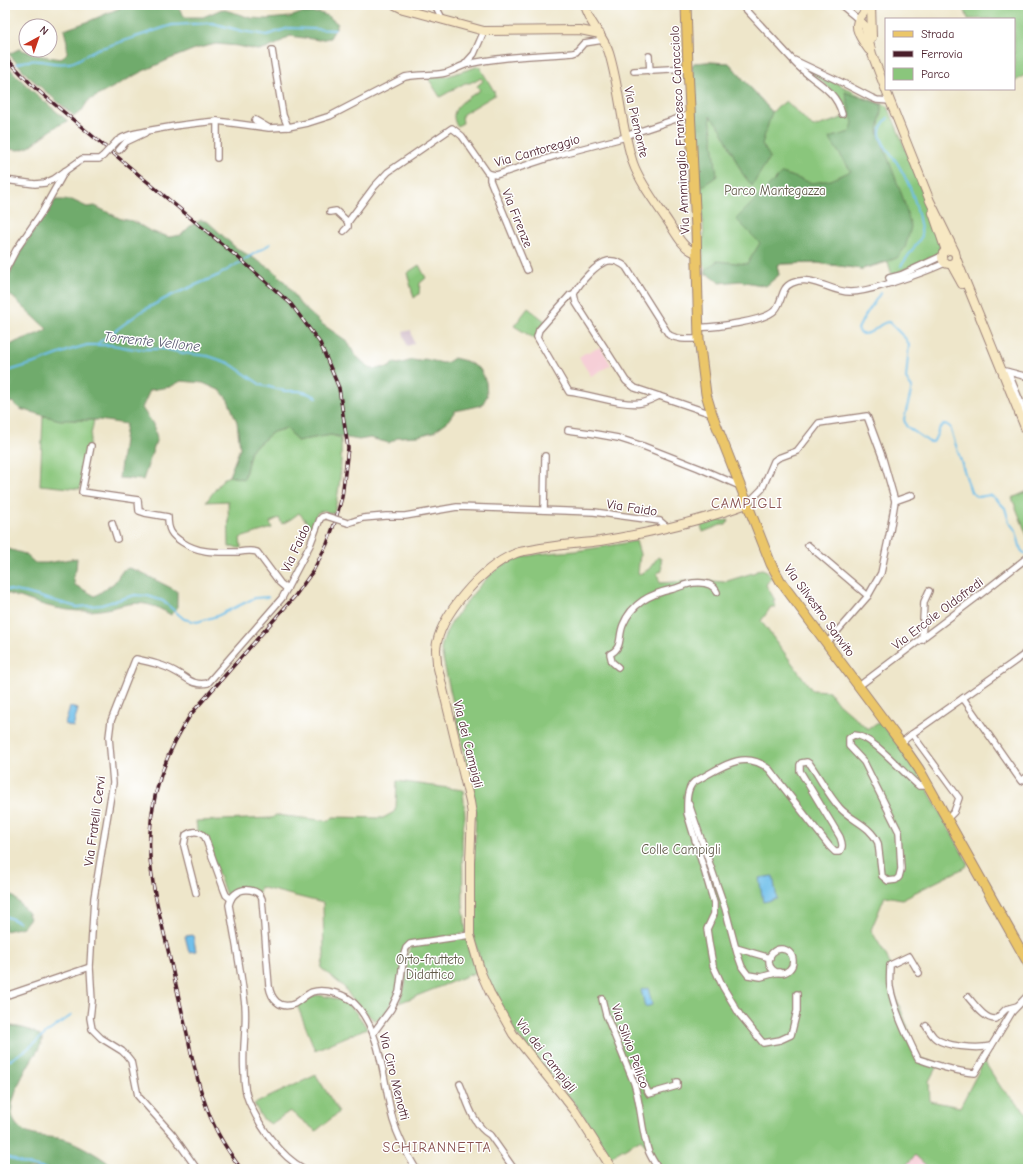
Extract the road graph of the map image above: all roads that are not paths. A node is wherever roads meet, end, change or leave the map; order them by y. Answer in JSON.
{"nodes":[{"id":1,"x":395,"y":5,"type":"edge"},
{"id":2,"x":435,"y":5,"type":"edge"},
{"id":3,"x":584,"y":5,"type":"edge"},
{"id":4,"x":686,"y":5,"type":"edge"},
{"id":5,"x":742,"y":5,"type":"edge"},
{"id":6,"x":841,"y":5,"type":"edge"},
{"id":7,"x":867,"y":5,"type":"edge"},
{"id":8,"x":871,"y":5,"type":"edge"},
{"id":9,"x":443,"y":20,"type":"junction"},
{"id":10,"x":858,"y":20,"type":"junction"},
{"id":11,"x":594,"y":24,"type":"junction"},
{"id":12,"x":571,"y":30,"type":"junction"},
{"id":13,"x":484,"y":32,"type":"junction"},
{"id":14,"x":589,"y":32,"type":"junction"},
{"id":15,"x":601,"y":36,"type":"junction"},
{"id":16,"x":592,"y":41,"type":"junction"},
{"id":17,"x":272,"y":50,"type":"dead end"},
{"id":18,"x":872,"y":54,"type":"junction"},
{"id":19,"x":649,"y":56,"type":"dead end"},
{"id":20,"x":792,"y":59,"type":"junction"},
{"id":21,"x":465,"y":64,"type":"junction"},
{"id":22,"x":688,"y":68,"type":"junction"},
{"id":23,"x":650,"y":70,"type":"junction"},
{"id":24,"x":634,"y":71,"type":"dead end"},
{"id":25,"x":885,"y":88,"type":"edge"},
{"id":26,"x":886,"y":90,"type":"edge"},
{"id":27,"x":890,"y":101,"type":"junction"},
{"id":28,"x":691,"y":114,"type":"junction"},
{"id":29,"x":842,"y":114,"type":"dead end"},
{"id":30,"x":255,"y":120,"type":"dead end"},
{"id":31,"x":217,"y":121,"type":"junction"},
{"id":32,"x":288,"y":127,"type":"junction"},
{"id":33,"x":269,"y":128,"type":"junction"},
{"id":34,"x":151,"y":130,"type":"junction"},
{"id":35,"x":626,"y":137,"type":"junction"},
{"id":36,"x":118,"y":139,"type":"junction"},
{"id":37,"x":124,"y":145,"type":"junction"},
{"id":38,"x":119,"y":150,"type":"dead end"},
{"id":39,"x":217,"y":158,"type":"dead end"},
{"id":40,"x":87,"y":159,"type":"junction"},
{"id":41,"x":87,"y":166,"type":"dead end"},
{"id":42,"x":65,"y":171,"type":"junction"},
{"id":43,"x":490,"y":174,"type":"junction"},
{"id":44,"x":5,"y":180,"type":"edge"},
{"id":45,"x":330,"y":212,"type":"dead end"},
{"id":46,"x":348,"y":222,"type":"junction"},
{"id":47,"x":344,"y":232,"type":"dead end"},
{"id":48,"x":697,"y":253,"type":"junction"},
{"id":49,"x":949,"y":257,"type":"junction"},
{"id":50,"x":527,"y":270,"type":"dead end"},
{"id":51,"x":5,"y":271,"type":"edge"},
{"id":52,"x":574,"y":294,"type":"junction"},
{"id":53,"x":699,"y":327,"type":"junction"},
{"id":54,"x":699,"y":339,"type":"junction"},
{"id":55,"x":1004,"y":371,"type":"junction"},
{"id":56,"x":1028,"y":377,"type":"edge"},
{"id":57,"x":659,"y":396,"type":"junction"},
{"id":58,"x":712,"y":414,"type":"junction"},
{"id":59,"x":1028,"y":420,"type":"edge"},
{"id":60,"x":568,"y":430,"type":"dead end"},
{"id":61,"x":1028,"y":435,"type":"edge"},
{"id":62,"x":91,"y":446,"type":"dead end"},
{"id":63,"x":545,"y":456,"type":"dead end"},
{"id":64,"x":740,"y":487,"type":"junction"},
{"id":65,"x":912,"y":495,"type":"dead end"},
{"id":66,"x":894,"y":501,"type":"junction"},
{"id":67,"x":747,"y":504,"type":"junction"},
{"id":68,"x":544,"y":510,"type":"junction"},
{"id":69,"x":112,"y":522,"type":"dead end"},
{"id":70,"x":668,"y":528,"type":"junction"},
{"id":71,"x":117,"y":539,"type":"dead end"},
{"id":72,"x":808,"y":545,"type":"dead end"},
{"id":73,"x":1028,"y":557,"type":"edge"},
{"id":74,"x":287,"y":589,"type":"junction"},
{"id":75,"x":929,"y":591,"type":"dead end"},
{"id":76,"x":717,"y":592,"type":"dead end"},
{"id":77,"x":868,"y":596,"type":"junction"},
{"id":78,"x":922,"y":640,"type":"junction"},
{"id":79,"x":827,"y":643,"type":"junction"},
{"id":80,"x":1026,"y":653,"type":"edge"},
{"id":81,"x":136,"y":659,"type":"joint"},
{"id":82,"x":1028,"y":666,"type":"edge"},
{"id":83,"x":618,"y":667,"type":"dead end"},
{"id":84,"x":859,"y":686,"type":"junction"},
{"id":85,"x":964,"y":698,"type":"junction"},
{"id":86,"x":912,"y":734,"type":"junction"},
{"id":87,"x":901,"y":743,"type":"junction"},
{"id":88,"x":1028,"y":776,"type":"edge"},
{"id":89,"x":928,"y":784,"type":"junction"},
{"id":90,"x":687,"y":800,"type":"junction"},
{"id":91,"x":947,"y":819,"type":"junction"},
{"id":92,"x":196,"y":894,"type":"dead end"},
{"id":93,"x":231,"y":899,"type":"junction"},
{"id":94,"x":470,"y":935,"type":"junction"},
{"id":95,"x":736,"y":948,"type":"junction"},
{"id":96,"x":770,"y":958,"type":"junction"},
{"id":97,"x":1028,"y":963,"type":"edge"},
{"id":98,"x":90,"y":967,"type":"junction"},
{"id":99,"x":779,"y":972,"type":"junction"},
{"id":100,"x":919,"y":974,"type":"dead end"},
{"id":101,"x":797,"y":994,"type":"dead end"},
{"id":102,"x":1028,"y":995,"type":"edge"},
{"id":103,"x":5,"y":996,"type":"edge"},
{"id":104,"x":968,"y":997,"type":"dead end"},
{"id":105,"x":602,"y":999,"type":"dead end"},
{"id":106,"x":1017,"y":1006,"type":"junction"},
{"id":107,"x":926,"y":1026,"type":"dead end"},
{"id":108,"x":374,"y":1032,"type":"junction"},
{"id":109,"x":991,"y":1046,"type":"junction"},
{"id":110,"x":630,"y":1072,"type":"junction"},
{"id":111,"x":677,"y":1082,"type":"dead end"},
{"id":112,"x":460,"y":1084,"type":"dead end"},
{"id":113,"x":197,"y":1169,"type":"edge"},
{"id":114,"x":304,"y":1169,"type":"edge"},
{"id":115,"x":416,"y":1169,"type":"edge"},
{"id":116,"x":514,"y":1169,"type":"edge"},
{"id":117,"x":612,"y":1169,"type":"edge"},
{"id":118,"x":658,"y":1169,"type":"edge"}],
"edges":[{"from":1,"to":9,"type":"street"},
{"from":2,"to":9,"type":"street"},
{"from":3,"to":11,"type":"street","name":"Via Piemonte"},
{"from":4,"to":22,"type":"main road","name":"Via Ammiraglio Francesco Caracciolo"},
{"from":5,"to":20,"type":"street"},
{"from":6,"to":10,"type":"street"},
{"from":7,"to":10,"type":"street"},
{"from":8,"to":18,"type":"street"},
{"from":9,"to":13,"type":"street"},
{"from":10,"to":18,"type":"street"},
{"from":11,"to":12,"type":"street"},
{"from":11,"to":15,"type":"street","name":"Via Piemonte"},
{"from":12,"to":13,"type":"street"},
{"from":12,"to":14,"type":"street"},
{"from":13,"to":21,"type":"street"},
{"from":14,"to":15,"type":"street"},
{"from":14,"to":16,"type":"street"},
{"from":15,"to":16,"type":"street"},
{"from":15,"to":35,"type":"street","name":"Via Piemonte"},
{"from":16,"to":21,"type":"street"},
{"from":17,"to":32,"type":"street"},
{"from":18,"to":25,"type":"street"},
{"from":19,"to":23,"type":"street"},
{"from":20,"to":27,"type":"street"},
{"from":20,"to":29,"type":"street"},
{"from":21,"to":32,"type":"street"},
{"from":22,"to":23,"type":"street"},
{"from":22,"to":28,"type":"main road","name":"Via Ammiraglio Francesco Caracciolo"},
{"from":23,"to":24,"type":"street"},
{"from":26,"to":27,"type":"street"},
{"from":27,"to":49,"type":"street"},
{"from":28,"to":35,"type":"street","name":"Via Cantoreggio"},
{"from":28,"to":48,"type":"main road","name":"Via Ammiraglio Francesco Caracciolo"},
{"from":30,"to":33,"type":"street"},
{"from":31,"to":33,"type":"street"},
{"from":31,"to":34,"type":"street"},
{"from":31,"to":39,"type":"street"},
{"from":32,"to":33,"type":"street"},
{"from":34,"to":36,"type":"street"},
{"from":34,"to":37,"type":"street"},
{"from":35,"to":43,"type":"street","name":"Via Cantoreggio"},
{"from":35,"to":48,"type":"street","name":"Via Piemonte"},
{"from":36,"to":37,"type":"street"},
{"from":36,"to":40,"type":"street","bridge":true},
{"from":37,"to":38,"type":"street"},
{"from":40,"to":41,"type":"street"},
{"from":40,"to":42,"type":"street"},
{"from":42,"to":44,"type":"street"},
{"from":42,"to":51,"type":"street"},
{"from":43,"to":46,"type":"street","name":"Via Cantoreggio"},
{"from":43,"to":50,"type":"street","name":"Via Firenze"},
{"from":45,"to":46,"type":"street"},
{"from":46,"to":47,"type":"street","name":"Via Cantoreggio"},
{"from":48,"to":53,"type":"main road","name":"Via Silvestro Sanvito"},
{"from":49,"to":53,"type":"street"},
{"from":49,"to":55,"type":"street"},
{"from":52,"to":54,"type":"street"},
{"from":52,"to":57,"type":"street"},
{"from":52,"to":57,"type":"street"},
{"from":53,"to":54,"type":"main road","name":"Via Silvestro Sanvito"},
{"from":54,"to":58,"type":"main road","name":"Via Silvestro Sanvito"},
{"from":55,"to":56,"type":"street"},
{"from":55,"to":59,"type":"street"},
{"from":55,"to":61,"type":"street"},
{"from":57,"to":58,"type":"street"},
{"from":58,"to":64,"type":"main road","name":"Via Silvestro Sanvito"},
{"from":60,"to":64,"type":"street"},
{"from":62,"to":74,"type":"street"},
{"from":63,"to":68,"type":"street"},
{"from":64,"to":67,"type":"main road","name":"Via Silvestro Sanvito"},
{"from":65,"to":66,"type":"street"},
{"from":66,"to":67,"type":"street"},
{"from":66,"to":77,"type":"street"},
{"from":67,"to":70,"type":"street","name":"Via dei Campigli"},
{"from":67,"to":79,"type":"main road","name":"Via Silvestro Sanvito"},
{"from":68,"to":70,"type":"street","name":"Via Faido"},
{"from":68,"to":74,"type":"street","name":"Via Faido","bridge":true},
{"from":69,"to":71,"type":"street"},
{"from":70,"to":94,"type":"street","name":"Via dei Campigli"},
{"from":72,"to":77,"type":"street"},
{"from":73,"to":78,"type":"street","name":"Via Ercole Oldofredi"},
{"from":74,"to":81,"type":"street","name":"Via Faido"},
{"from":75,"to":78,"type":"street"},
{"from":76,"to":83,"type":"street"},
{"from":77,"to":79,"type":"street"},
{"from":78,"to":84,"type":"street","name":"Via Ercole Oldofredi"},
{"from":79,"to":84,"type":"main road","name":"Via Silvestro Sanvito"},
{"from":80,"to":82,"type":"street"},
{"from":80,"to":85,"type":"street"},
{"from":81,"to":98,"type":"street","name":"Via Fratelli Cervi"},
{"from":84,"to":87,"type":"main road","name":"Via Silvestro Sanvito"},
{"from":85,"to":86,"type":"street"},
{"from":85,"to":88,"type":"street"},
{"from":86,"to":87,"type":"street"},
{"from":86,"to":91,"type":"street"},
{"from":87,"to":89,"type":"main road","name":"Via Silvestro Sanvito"},
{"from":89,"to":90,"type":"street"},
{"from":89,"to":91,"type":"main road","name":"Via Silvestro Sanvito"},
{"from":90,"to":95,"type":"street"},
{"from":90,"to":101,"type":"street"},
{"from":91,"to":97,"type":"main road","name":"Via Silvestro Sanvito"},
{"from":92,"to":93,"type":"street"},
{"from":93,"to":108,"type":"street","name":"Via Ciro Menotti"},
{"from":93,"to":114,"type":"street"},
{"from":94,"to":108,"type":"street"},
{"from":94,"to":117,"type":"street","name":"Via dei Campigli"},
{"from":95,"to":96,"type":"street"},
{"from":95,"to":99,"type":"street"},
{"from":96,"to":99,"type":"street"},
{"from":96,"to":99,"type":"street"},
{"from":98,"to":103,"type":"street"},
{"from":98,"to":113,"type":"street","name":"Via Fratelli Cervi"},
{"from":100,"to":109,"type":"street"},
{"from":102,"to":106,"type":"street"},
{"from":104,"to":106,"type":"street"},
{"from":105,"to":110,"type":"street","name":"Via Silvio Pellico"},
{"from":106,"to":109,"type":"street"},
{"from":107,"to":109,"type":"street"},
{"from":108,"to":115,"type":"street","name":"Via Ciro Menotti"},
{"from":110,"to":111,"type":"street","name":"Via Silvio Pellico"},
{"from":110,"to":118,"type":"street","name":"Via Silvio Pellico"},
{"from":112,"to":116,"type":"street"}]}
